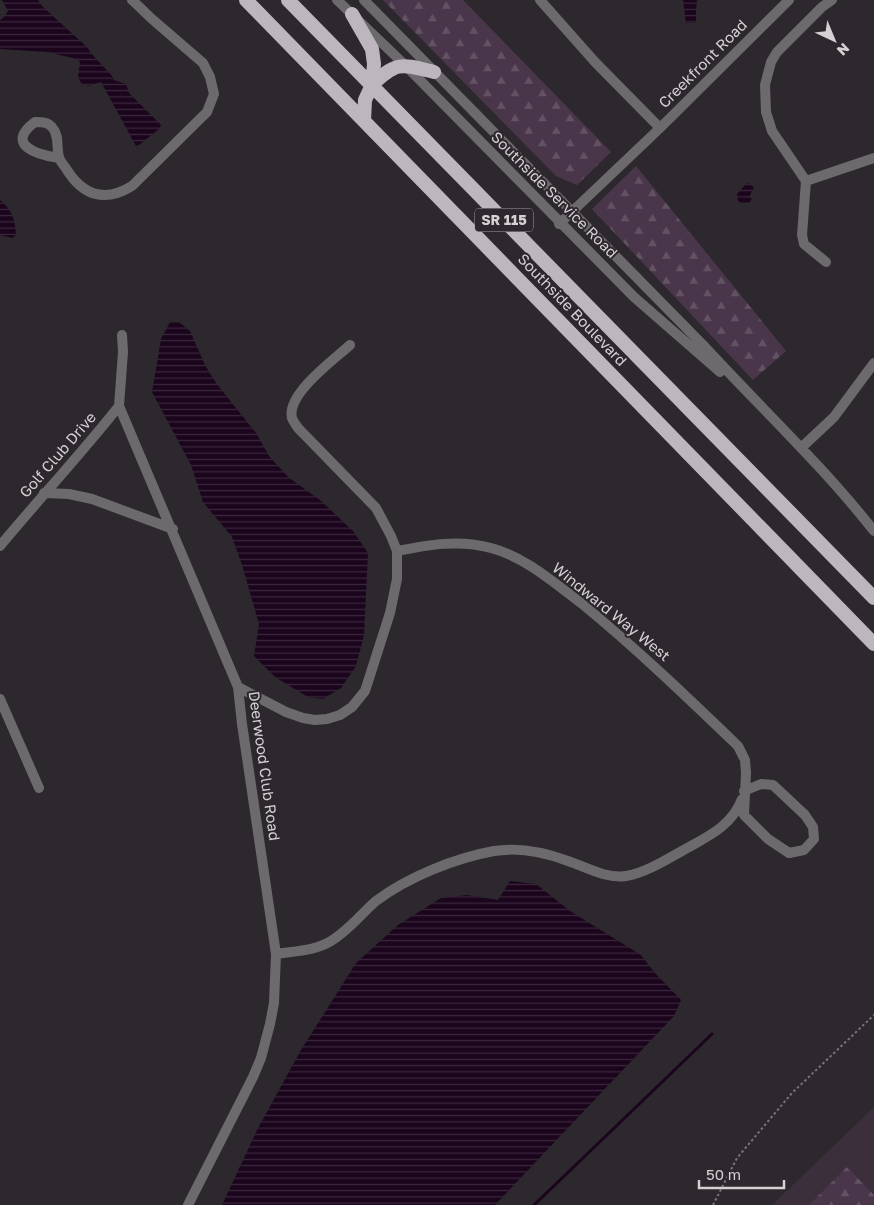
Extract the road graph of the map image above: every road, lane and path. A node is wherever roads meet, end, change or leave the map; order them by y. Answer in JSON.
{"nodes":[{"id":1,"x":132,"y":0,"type":"edge"},
{"id":2,"x":246,"y":0,"type":"edge"},
{"id":3,"x":288,"y":0,"type":"edge"},
{"id":4,"x":337,"y":0,"type":"edge"},
{"id":5,"x":364,"y":0,"type":"edge"},
{"id":6,"x":540,"y":0,"type":"edge"},
{"id":7,"x":789,"y":0,"type":"edge"},
{"id":8,"x":832,"y":0,"type":"edge"},
{"id":9,"x":352,"y":14,"type":"junction"},
{"id":10,"x":405,"y":65,"type":"junction"},
{"id":11,"x":434,"y":72,"type":"junction"},
{"id":12,"x":372,"y":85,"type":"junction"},
{"id":13,"x":364,"y":121,"type":"junction"},
{"id":14,"x":660,"y":128,"type":"junction"},
{"id":15,"x":59,"y":158,"type":"dead end"},
{"id":16,"x":874,"y":158,"type":"edge"},
{"id":17,"x":806,"y":182,"type":"junction"},
{"id":18,"x":572,"y":212,"type":"junction"},
{"id":19,"x":559,"y":224,"type":"junction"},
{"id":20,"x":826,"y":262,"type":"dead end"},
{"id":21,"x":122,"y":334,"type":"dead end"},
{"id":22,"x":350,"y":345,"type":"dead end"},
{"id":23,"x":874,"y":363,"type":"edge"},
{"id":24,"x":757,"y":403,"type":"junction"},
{"id":25,"x":120,"y":406,"type":"junction"},
{"id":26,"x":801,"y":448,"type":"junction"},
{"id":27,"x":44,"y":493,"type":"junction"},
{"id":28,"x":172,"y":529,"type":"junction"},
{"id":29,"x":874,"y":531,"type":"edge"},
{"id":30,"x":0,"y":546,"type":"edge"},
{"id":31,"x":397,"y":551,"type":"junction"},
{"id":32,"x":874,"y":598,"type":"edge"},
{"id":33,"x":874,"y":644,"type":"edge"},
{"id":34,"x":238,"y":687,"type":"junction"},
{"id":35,"x":0,"y":699,"type":"edge"},
{"id":36,"x":39,"y":788,"type":"dead end"},
{"id":37,"x":744,"y":791,"type":"junction"},
{"id":38,"x":276,"y":954,"type":"junction"},
{"id":39,"x":874,"y":1015,"type":"edge"},
{"id":40,"x":188,"y":1205,"type":"edge"},
{"id":41,"x":713,"y":1205,"type":"edge"}],
"edges":[{"from":1,"to":15,"type":"street"},
{"from":2,"to":13,"type":"highway","name":"Southside Boulevard","number":"SR 115"},
{"from":3,"to":12,"type":"highway","name":"Southside Boulevard","number":"SR 115"},
{"from":4,"to":9,"type":"street","name":"Southside Service Road"},
{"from":5,"to":11,"type":"street","name":"Southside Service Road"},
{"from":6,"to":14,"type":"street"},
{"from":7,"to":14,"type":"street","name":"Creekfront Road"},
{"from":8,"to":17,"type":"street"},
{"from":9,"to":10,"type":"street","name":"Southside Service Road"},
{"from":9,"to":12,"type":"highway"},
{"from":10,"to":11,"type":"highway"},
{"from":10,"to":12,"type":"highway"},
{"from":10,"to":19,"type":"street","name":"Southside Service Road"},
{"from":11,"to":18,"type":"street","name":"Southside Service Road"},
{"from":12,"to":13,"type":"highway"},
{"from":12,"to":32,"type":"highway","name":"Southside Boulevard","number":"SR 115"},
{"from":13,"to":33,"type":"highway","name":"Southside Boulevard","number":"SR 115"},
{"from":14,"to":18,"type":"street","name":"Creekfront Road"},
{"from":16,"to":17,"type":"street"},
{"from":17,"to":20,"type":"street"},
{"from":18,"to":19,"type":"street","name":"Creekfront Road"},
{"from":18,"to":24,"type":"street","name":"Southside Service Road"},
{"from":19,"to":24,"type":"street","name":"Southside Service Road"},
{"from":21,"to":25,"type":"street","name":"Deerwood Club Road"},
{"from":22,"to":31,"type":"street"},
{"from":23,"to":26,"type":"street"},
{"from":24,"to":26,"type":"street","name":"Southside Service Road"},
{"from":25,"to":27,"type":"street","name":"Golf Club Drive"},
{"from":25,"to":28,"type":"street","name":"Deerwood Club Road"},
{"from":26,"to":29,"type":"street","name":"Southside Service Road"},
{"from":27,"to":28,"type":"street"},
{"from":27,"to":30,"type":"street","name":"Golf Club Drive"},
{"from":28,"to":34,"type":"street","name":"Deerwood Club Road"},
{"from":31,"to":34,"type":"street"},
{"from":31,"to":37,"type":"street","name":"Windward Way West"},
{"from":34,"to":38,"type":"street","name":"Deerwood Club Road"},
{"from":35,"to":36,"type":"street"},
{"from":37,"to":37,"type":"street"},
{"from":37,"to":38,"type":"street"},
{"from":38,"to":40,"type":"street","name":"Deerwood Club Road"},
{"from":39,"to":41,"type":"path"}]}
